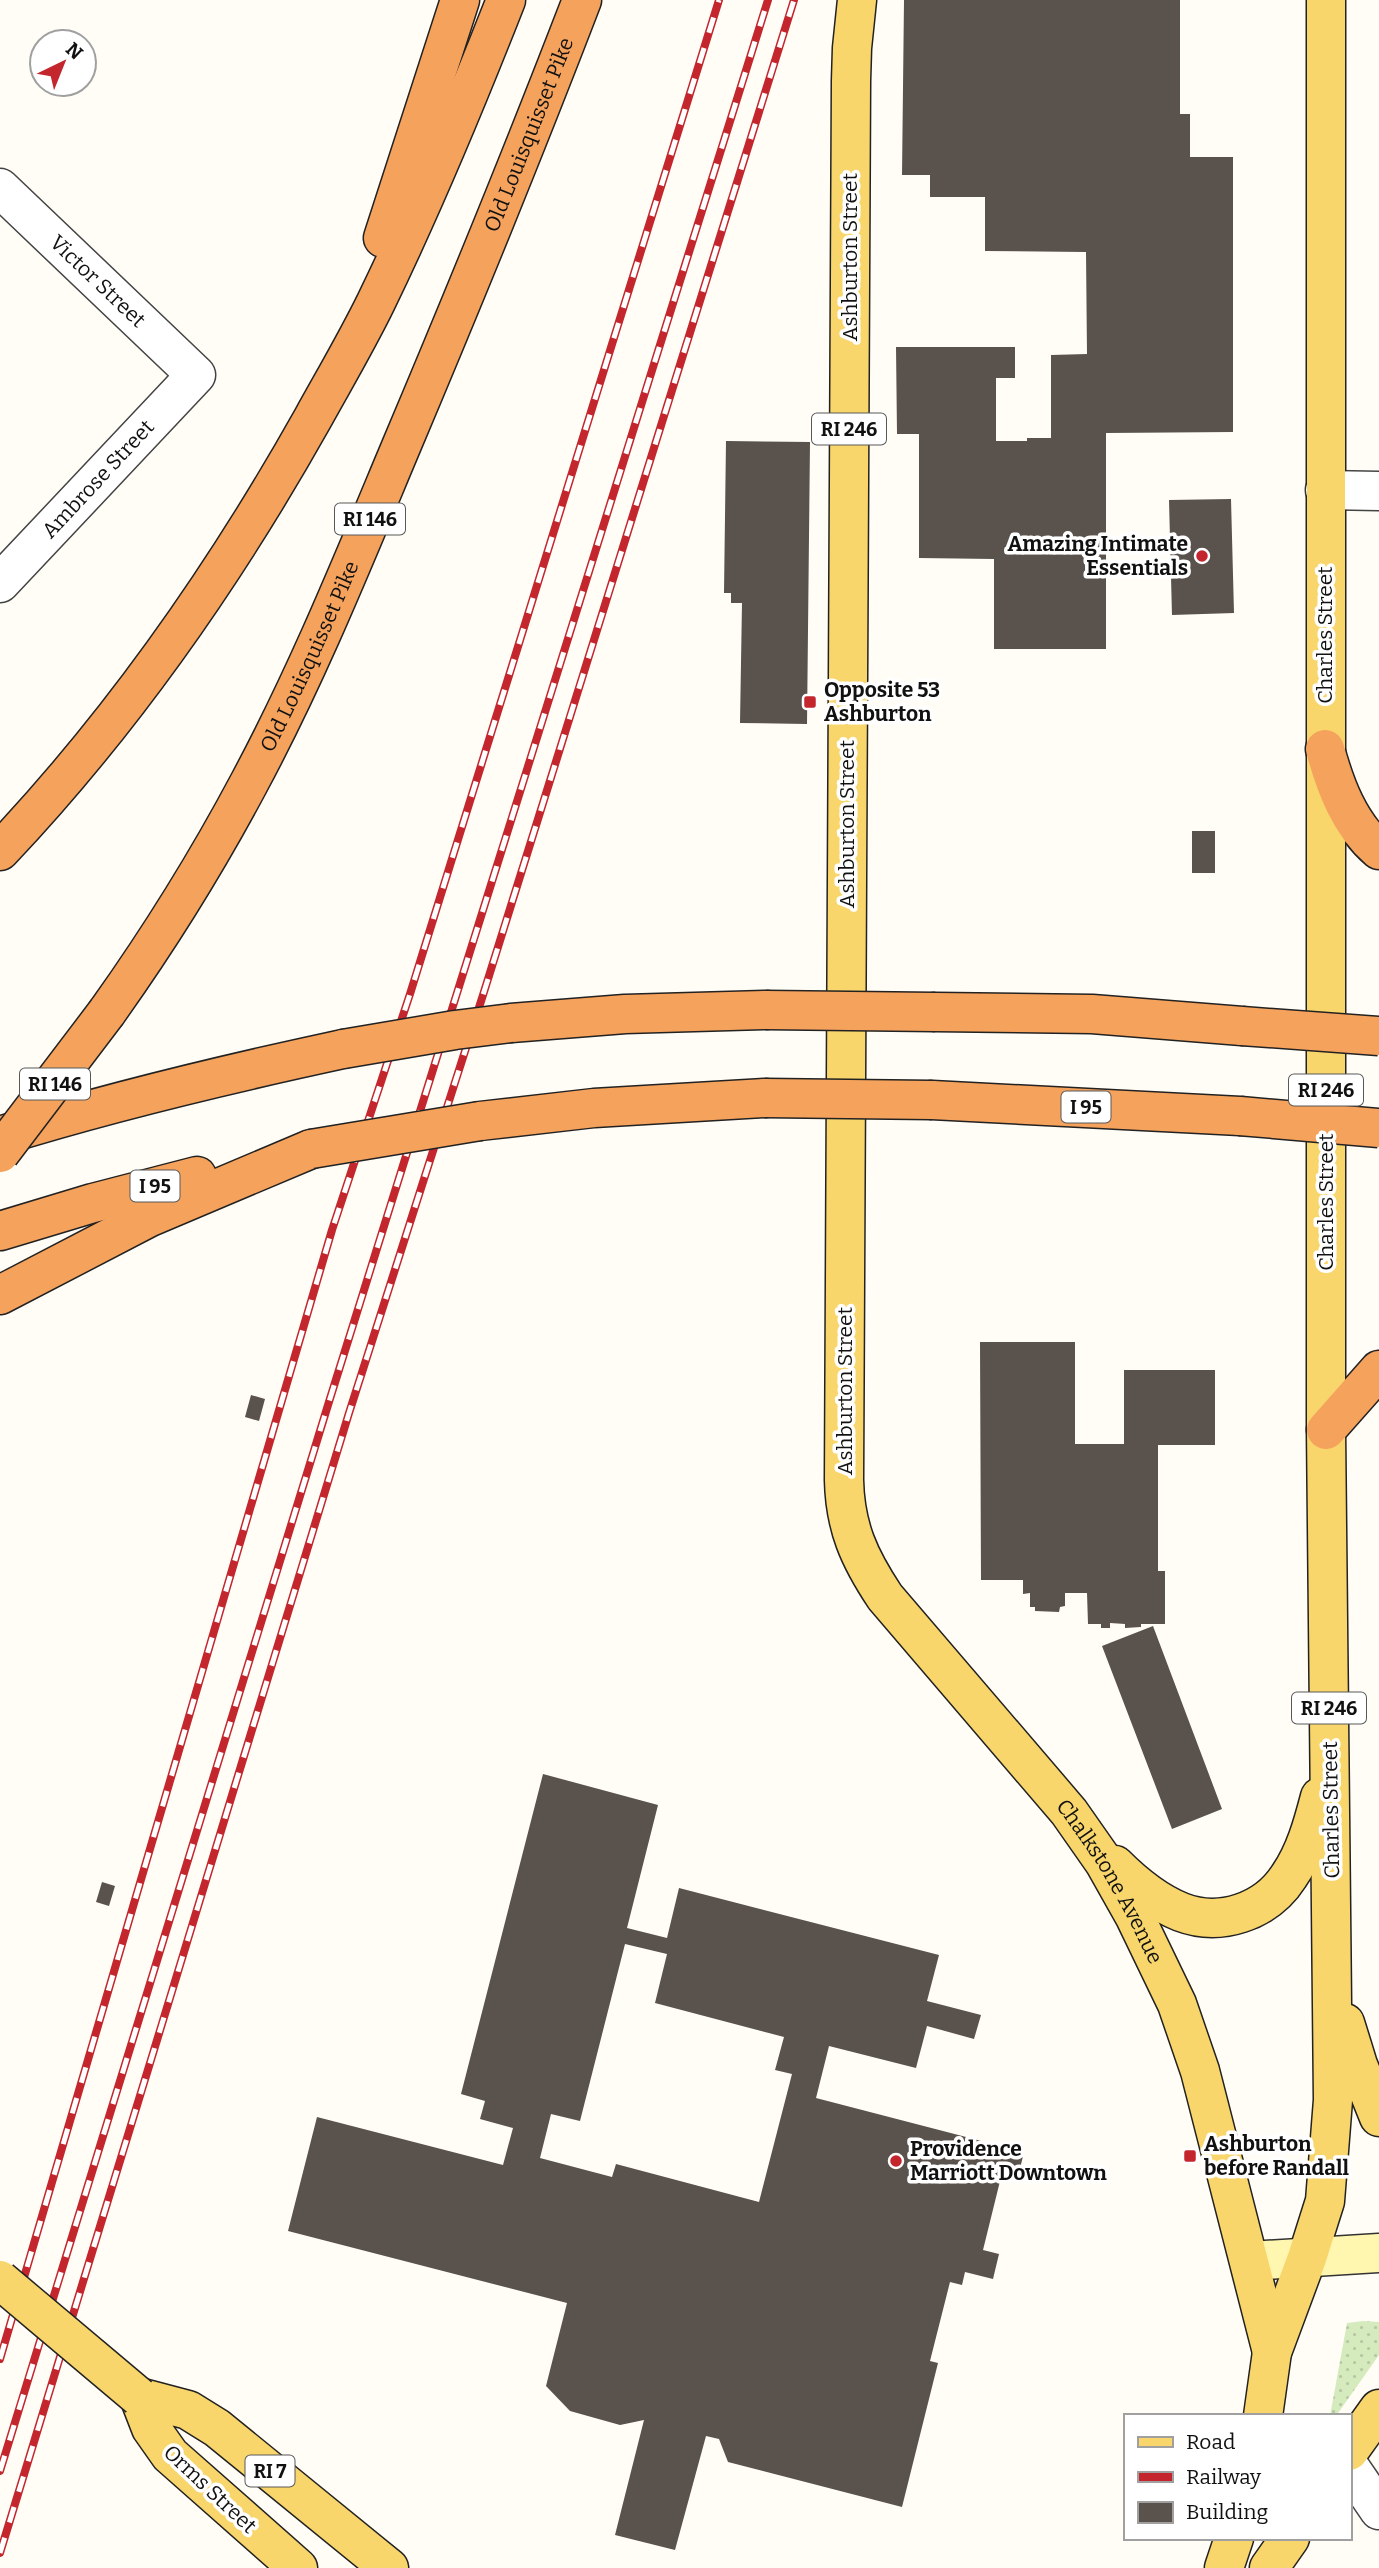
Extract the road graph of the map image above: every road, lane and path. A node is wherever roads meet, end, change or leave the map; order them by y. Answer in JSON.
{"nodes":[{"id":1,"x":460,"y":0,"type":"edge"},
{"id":2,"x":506,"y":0,"type":"edge"},
{"id":3,"x":582,"y":0,"type":"edge"},
{"id":4,"x":857,"y":0,"type":"edge"},
{"id":5,"x":1326,"y":0,"type":"edge"},
{"id":6,"x":0,"y":188,"type":"edge"},
{"id":7,"x":340,"y":370,"type":"junction"},
{"id":8,"x":196,"y":375,"type":"joint"},
{"id":9,"x":1325,"y":490,"type":"junction"},
{"id":10,"x":1379,"y":491,"type":"edge"},
{"id":11,"x":0,"y":583,"type":"edge"},
{"id":12,"x":1325,"y":749,"type":"junction"},
{"id":13,"x":0,"y":850,"type":"edge"},
{"id":14,"x":1379,"y":850,"type":"edge"},
{"id":15,"x":1379,"y":1036,"type":"edge"},
{"id":16,"x":1379,"y":1128,"type":"edge"},
{"id":17,"x":0,"y":1136,"type":"edge"},
{"id":18,"x":312,"y":1149,"type":"junction"},
{"id":19,"x":0,"y":1153,"type":"edge"},
{"id":20,"x":0,"y":1231,"type":"edge"},
{"id":21,"x":0,"y":1295,"type":"edge"},
{"id":22,"x":1379,"y":1370,"type":"edge"},
{"id":23,"x":1326,"y":1430,"type":"junction"},
{"id":24,"x":863,"y":1562,"type":"joint"},
{"id":25,"x":1330,"y":1759,"type":"junction"},
{"id":26,"x":1085,"y":1834,"type":"junction"},
{"id":27,"x":1333,"y":1985,"type":"junction"},
{"id":28,"x":1379,"y":2116,"type":"edge"},
{"id":29,"x":1379,"y":2253,"type":"edge"},
{"id":30,"x":1307,"y":2258,"type":"junction"},
{"id":31,"x":1250,"y":2261,"type":"junction"},
{"id":32,"x":0,"y":2280,"type":"edge"},
{"id":33,"x":1272,"y":2352,"type":"junction"},
{"id":34,"x":139,"y":2397,"type":"junction"},
{"id":35,"x":1379,"y":2409,"type":"edge"},
{"id":36,"x":1263,"y":2414,"type":"edge"},
{"id":37,"x":1351,"y":2448,"type":"edge"},
{"id":38,"x":1351,"y":2469,"type":"edge"},
{"id":39,"x":1379,"y":2510,"type":"edge"},
{"id":40,"x":1233,"y":2540,"type":"edge"},
{"id":41,"x":1289,"y":2540,"type":"edge"},
{"id":42,"x":298,"y":2568,"type":"edge"},
{"id":43,"x":389,"y":2568,"type":"edge"},
{"id":44,"x":1224,"y":2568,"type":"edge"},
{"id":45,"x":1269,"y":2568,"type":"edge"}],
"edges":[{"from":1,"to":7,"type":"highway"},
{"from":2,"to":7,"type":"highway"},
{"from":3,"to":19,"type":"highway","name":"Old Louisquisset Pike","number":"RI 146","bridge":true},
{"from":4,"to":24,"type":"main road","name":"Ashburton Street","number":"RI 246"},
{"from":5,"to":9,"type":"main road","name":"Charles Street","number":"RI 246"},
{"from":6,"to":8,"type":"street","name":"Victor Street"},
{"from":7,"to":13,"type":"highway"},
{"from":8,"to":11,"type":"street","name":"Ambrose Street"},
{"from":9,"to":10,"type":"street"},
{"from":9,"to":12,"type":"main road","name":"Charles Street","number":"RI 246"},
{"from":12,"to":14,"type":"highway"},
{"from":12,"to":23,"type":"main road","name":"Charles Street","number":"RI 246"},
{"from":15,"to":17,"type":"highway","bridge":true},
{"from":16,"to":18,"type":"highway","number":"I 95","bridge":true},
{"from":18,"to":20,"type":"highway","number":"I 95"},
{"from":18,"to":21,"type":"highway"},
{"from":22,"to":23,"type":"highway"},
{"from":23,"to":25,"type":"main road","name":"Charles Street","number":"RI 246"},
{"from":24,"to":26,"type":"main road","name":"Chalkstone Avenue","number":"RI 246"},
{"from":25,"to":26,"type":"main road"},
{"from":25,"to":27,"type":"main road","name":"Charles Street","number":"RI 246"},
{"from":26,"to":31,"type":"main road","name":"Chalkstone Avenue","number":"RI 246"},
{"from":27,"to":28,"type":"main road"},
{"from":27,"to":30,"type":"main road","name":"Charles Street","number":"RI 246"},
{"from":29,"to":30,"type":"main road"},
{"from":30,"to":31,"type":"main road"},
{"from":30,"to":33,"type":"main road","name":"Charles Street","number":"RI 246"},
{"from":31,"to":33,"type":"main road","name":"Charles Street","number":"RI 246"},
{"from":32,"to":34,"type":"main road","name":"Orms Street","number":"RI 7","bridge":true},
{"from":33,"to":36,"type":"main road","name":"Charles Street","number":"RI 246"},
{"from":34,"to":42,"type":"main road","name":"Orms Street","number":"RI 7"},
{"from":34,"to":43,"type":"main road","name":"Orms Street","number":"RI 7"},
{"from":35,"to":37,"type":"main road"},
{"from":38,"to":39,"type":"street"},
{"from":40,"to":44,"type":"main road"},
{"from":41,"to":45,"type":"main road"}]}
